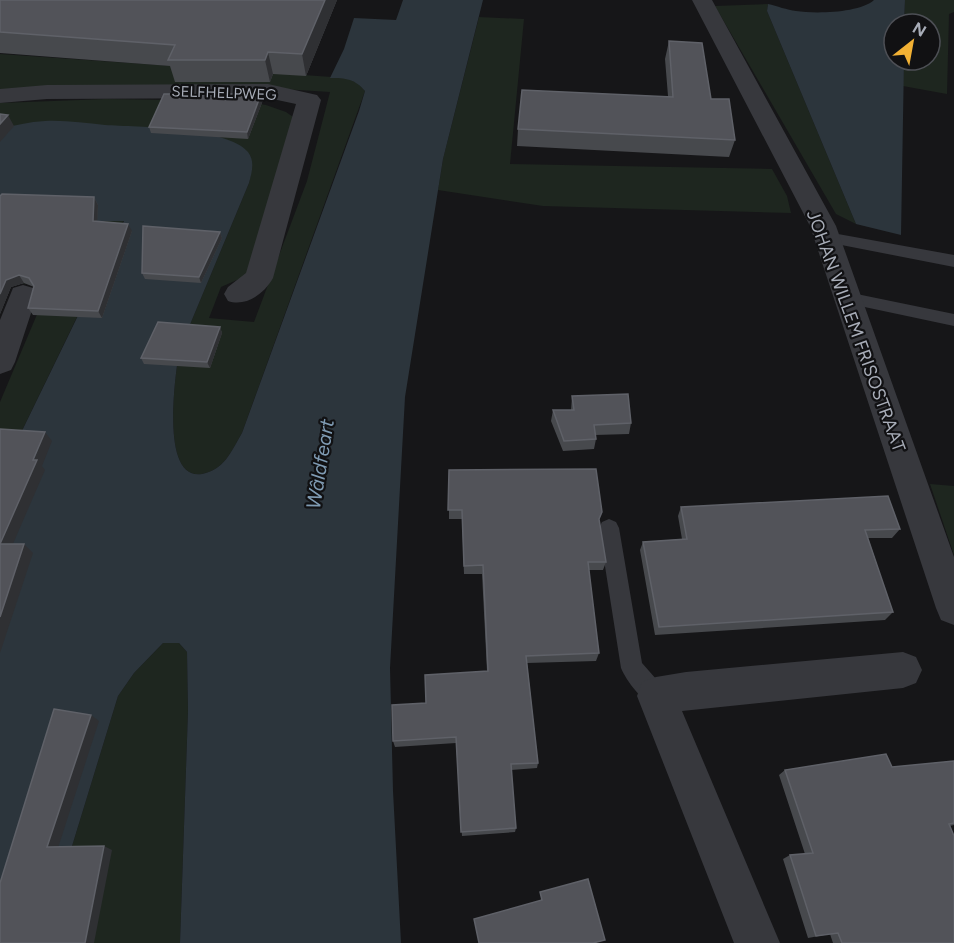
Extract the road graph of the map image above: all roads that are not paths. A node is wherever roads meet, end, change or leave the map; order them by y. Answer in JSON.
{"nodes":[{"id":1,"x":702,"y":0,"type":"edge"},
{"id":2,"x":0,"y":96,"type":"edge"},
{"id":3,"x":826,"y":237,"type":"junction"},
{"id":4,"x":954,"y":261,"type":"edge"},
{"id":5,"x":23,"y":294,"type":"dead end"},
{"id":6,"x":238,"y":294,"type":"dead end"},
{"id":7,"x":847,"y":298,"type":"junction"},
{"id":8,"x":954,"y":320,"type":"edge"},
{"id":9,"x":0,"y":362,"type":"edge"},
{"id":10,"x":609,"y":528,"type":"dead end"},
{"id":11,"x":954,"y":608,"type":"edge"},
{"id":12,"x":903,"y":670,"type":"dead end"},
{"id":13,"x":656,"y":696,"type":"junction"},
{"id":14,"x":757,"y":943,"type":"edge"}],
"edges":[{"from":1,"to":3,"type":"street","name":"JOHAN WILLEM FRISOSTRAAT"},
{"from":2,"to":6,"type":"street","name":"SELFHELPWEG"},
{"from":3,"to":4,"type":"lane"},
{"from":3,"to":7,"type":"street","name":"JOHAN WILLEM FRISOSTRAAT"},
{"from":5,"to":9,"type":"street"},
{"from":7,"to":8,"type":"lane"},
{"from":7,"to":11,"type":"street","name":"JOHAN WILLEM FRISOSTRAAT"},
{"from":10,"to":13,"type":"lane"},
{"from":12,"to":13,"type":"street"},
{"from":13,"to":14,"type":"street"}]}
